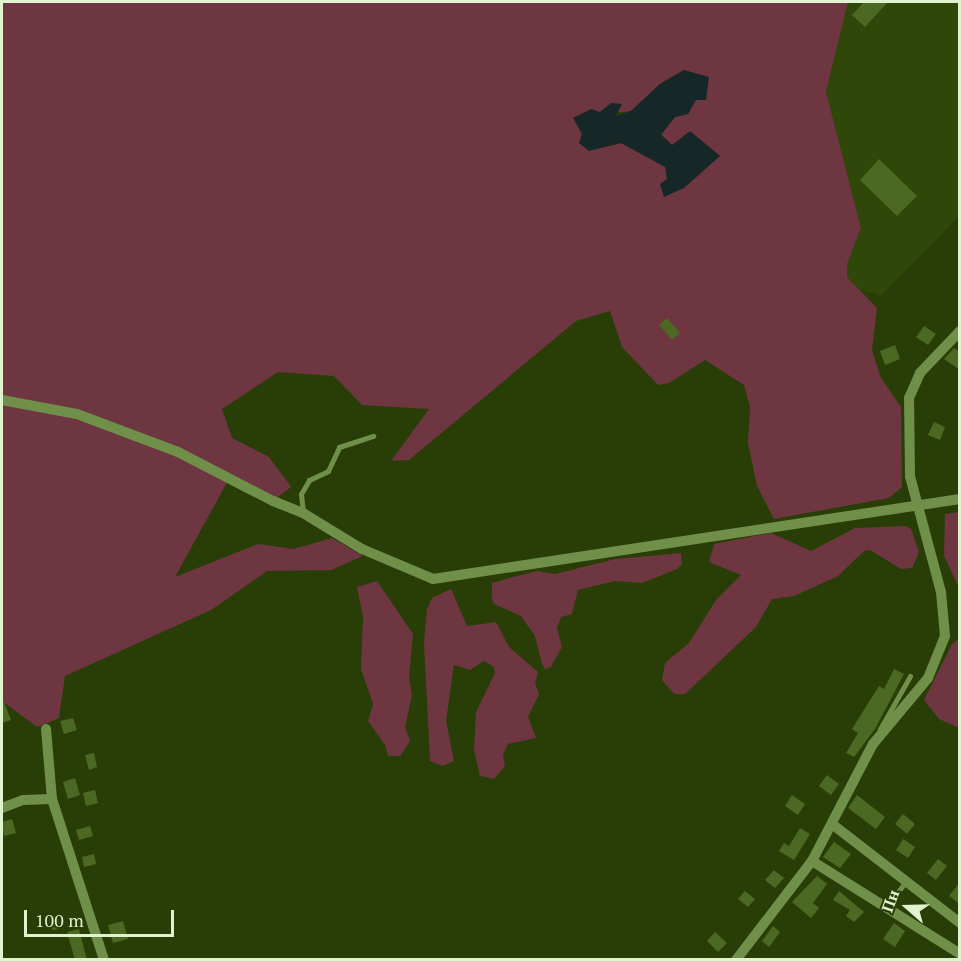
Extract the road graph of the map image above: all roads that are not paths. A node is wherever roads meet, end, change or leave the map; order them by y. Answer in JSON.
{"nodes":[{"id":1,"x":960,"y":331,"type":"edge"},
{"id":2,"x":2,"y":400,"type":"edge"},
{"id":3,"x":373,"y":436,"type":"dead end"},
{"id":4,"x":960,"y":499,"type":"edge"},
{"id":5,"x":916,"y":506,"type":"junction"},
{"id":6,"x":303,"y":513,"type":"junction"},
{"id":7,"x":910,"y":676,"type":"dead end"},
{"id":8,"x":46,"y":729,"type":"dead end"},
{"id":9,"x":873,"y":744,"type":"junction"},
{"id":10,"x":52,"y":799,"type":"junction"},
{"id":11,"x":2,"y":808,"type":"edge"},
{"id":12,"x":832,"y":824,"type":"junction"},
{"id":13,"x":812,"y":861,"type":"junction"},
{"id":14,"x":907,"y":880,"type":"junction"},
{"id":15,"x":886,"y":907,"type":"junction"},
{"id":16,"x":960,"y":923,"type":"edge"},
{"id":17,"x":960,"y":954,"type":"edge"},
{"id":18,"x":104,"y":960,"type":"edge"},
{"id":19,"x":736,"y":960,"type":"edge"}],
"edges":[{"from":1,"to":5,"type":"street"},
{"from":2,"to":6,"type":"street"},
{"from":3,"to":6,"type":"lane"},
{"from":4,"to":5,"type":"street"},
{"from":5,"to":6,"type":"street"},
{"from":5,"to":9,"type":"street"},
{"from":7,"to":9,"type":"lane"},
{"from":8,"to":10,"type":"street"},
{"from":9,"to":12,"type":"street"},
{"from":10,"to":11,"type":"street"},
{"from":10,"to":18,"type":"street"},
{"from":12,"to":13,"type":"street"},
{"from":12,"to":14,"type":"street"},
{"from":13,"to":15,"type":"street"},
{"from":13,"to":19,"type":"street"},
{"from":14,"to":15,"type":"lane"},
{"from":14,"to":16,"type":"street"},
{"from":15,"to":17,"type":"street"}]}
